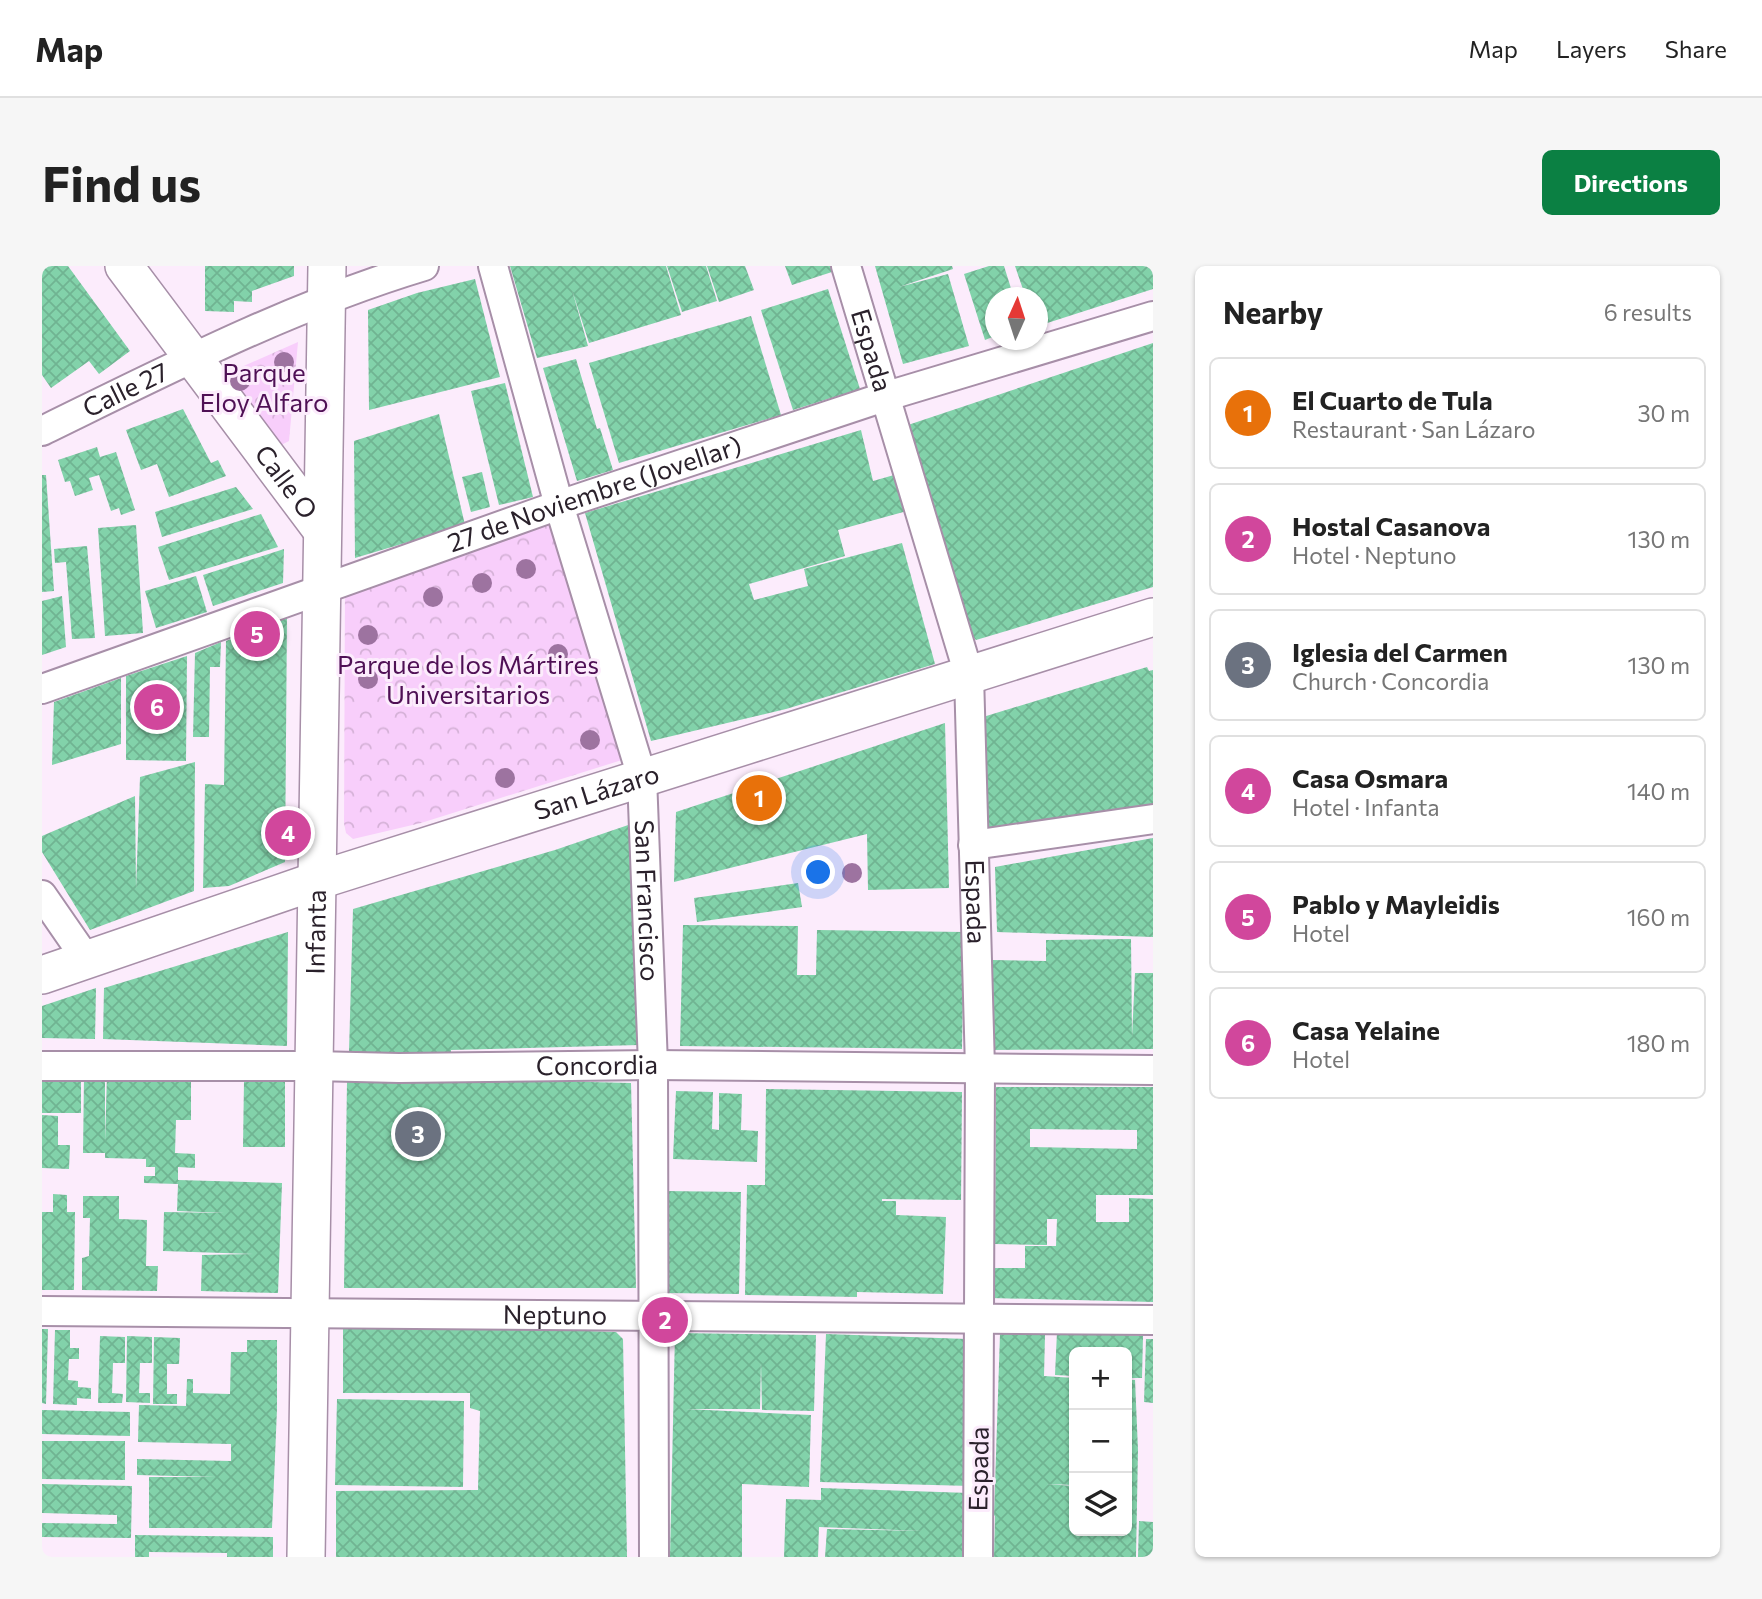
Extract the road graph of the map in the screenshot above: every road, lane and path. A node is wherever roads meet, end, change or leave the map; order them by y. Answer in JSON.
{"nodes":[{"id":1,"x":124,"y":266,"type":"edge"},
{"id":2,"x":424,"y":266,"type":"edge"},
{"id":3,"x":493,"y":266,"type":"edge"},
{"id":4,"x":846,"y":266,"type":"edge"},
{"id":5,"x":387,"y":273,"type":"edge"},
{"id":6,"x":326,"y":283,"type":"edge"},
{"id":7,"x":1153,"y":316,"type":"edge"},
{"id":8,"x":193,"y":356,"type":"junction"},
{"id":9,"x":887,"y":396,"type":"junction"},
{"id":10,"x":42,"y":431,"type":"edge"},
{"id":11,"x":559,"y":505,"type":"junction"},
{"id":12,"x":321,"y":528,"type":"junction"},
{"id":13,"x":321,"y":588,"type":"junction"},
{"id":14,"x":1153,"y":617,"type":"edge"},
{"id":15,"x":969,"y":675,"type":"junction"},
{"id":16,"x":42,"y":689,"type":"edge"},
{"id":17,"x":642,"y":777,"type":"junction"},
{"id":18,"x":1153,"y":819,"type":"edge"},
{"id":19,"x":974,"y":845,"type":"junction"},
{"id":20,"x":316,"y":881,"type":"junction"},
{"id":21,"x":42,"y":895,"type":"edge"},
{"id":22,"x":87,"y":960,"type":"junction"},
{"id":23,"x":42,"y":975,"type":"edge"},
{"id":24,"x":653,"y":1065,"type":"junction"},
{"id":25,"x":42,"y":1066,"type":"edge"},
{"id":26,"x":313,"y":1066,"type":"junction"},
{"id":27,"x":980,"y":1068,"type":"junction"},
{"id":28,"x":1153,"y":1070,"type":"edge"},
{"id":29,"x":42,"y":1311,"type":"edge"},
{"id":30,"x":311,"y":1312,"type":"junction"},
{"id":31,"x":655,"y":1317,"type":"junction"},
{"id":32,"x":981,"y":1320,"type":"junction"},
{"id":33,"x":1153,"y":1320,"type":"edge"},
{"id":34,"x":306,"y":1557,"type":"edge"},
{"id":35,"x":654,"y":1557,"type":"edge"},
{"id":36,"x":978,"y":1557,"type":"edge"}],
"edges":[{"from":1,"to":8,"type":"main road","name":"Calle O"},
{"from":2,"to":5,"type":"street","name":"Calle 27"},
{"from":3,"to":11,"type":"street","name":"San Francisco"},
{"from":4,"to":9,"type":"street","name":"Espada"},
{"from":5,"to":6,"type":"street","name":"Calle 27"},
{"from":6,"to":8,"type":"street","name":"Calle 27"},
{"from":6,"to":12,"type":"main road","name":"Infanta"},
{"from":7,"to":9,"type":"street","name":"27 de Noviembre (Jovellar)"},
{"from":8,"to":10,"type":"street","name":"Calle 27"},
{"from":8,"to":12,"type":"main road","name":"Calle O"},
{"from":9,"to":11,"type":"street","name":"27 de Noviembre (Jovellar)"},
{"from":9,"to":15,"type":"street","name":"Espada"},
{"from":11,"to":13,"type":"street","name":"27 de Noviembre (Jovellar)"},
{"from":11,"to":17,"type":"street","name":"San Francisco"},
{"from":12,"to":13,"type":"main road","name":"Infanta"},
{"from":13,"to":16,"type":"street","name":"27 de Noviembre (Jovellar)"},
{"from":13,"to":20,"type":"main road","name":"Infanta"},
{"from":14,"to":15,"type":"main road","name":"San Lázaro"},
{"from":15,"to":17,"type":"main road","name":"San Lázaro"},
{"from":15,"to":19,"type":"street","name":"Espada"},
{"from":17,"to":20,"type":"main road","name":"San Lázaro"},
{"from":17,"to":24,"type":"street","name":"San Francisco"},
{"from":18,"to":19,"type":"street"},
{"from":19,"to":27,"type":"street","name":"Espada"},
{"from":20,"to":22,"type":"main road","name":"San Lázaro"},
{"from":20,"to":26,"type":"main road","name":"Infanta"},
{"from":21,"to":22,"type":"street"},
{"from":22,"to":23,"type":"main road","name":"San Lázaro"},
{"from":24,"to":26,"type":"street","name":"Concordia"},
{"from":24,"to":27,"type":"street","name":"Concordia"},
{"from":24,"to":31,"type":"street","name":"San Francisco"},
{"from":25,"to":26,"type":"street","name":"Concordia"},
{"from":26,"to":30,"type":"main road","name":"Infanta"},
{"from":27,"to":28,"type":"street","name":"Concordia"},
{"from":27,"to":32,"type":"street","name":"Espada"},
{"from":29,"to":30,"type":"street","name":"Neptuno"},
{"from":30,"to":31,"type":"street","name":"Neptuno"},
{"from":30,"to":34,"type":"main road","name":"Infanta"},
{"from":31,"to":32,"type":"street","name":"Neptuno"},
{"from":31,"to":35,"type":"street","name":"San Francisco"},
{"from":32,"to":33,"type":"street","name":"Neptuno"},
{"from":32,"to":36,"type":"street","name":"Espada"}]}
